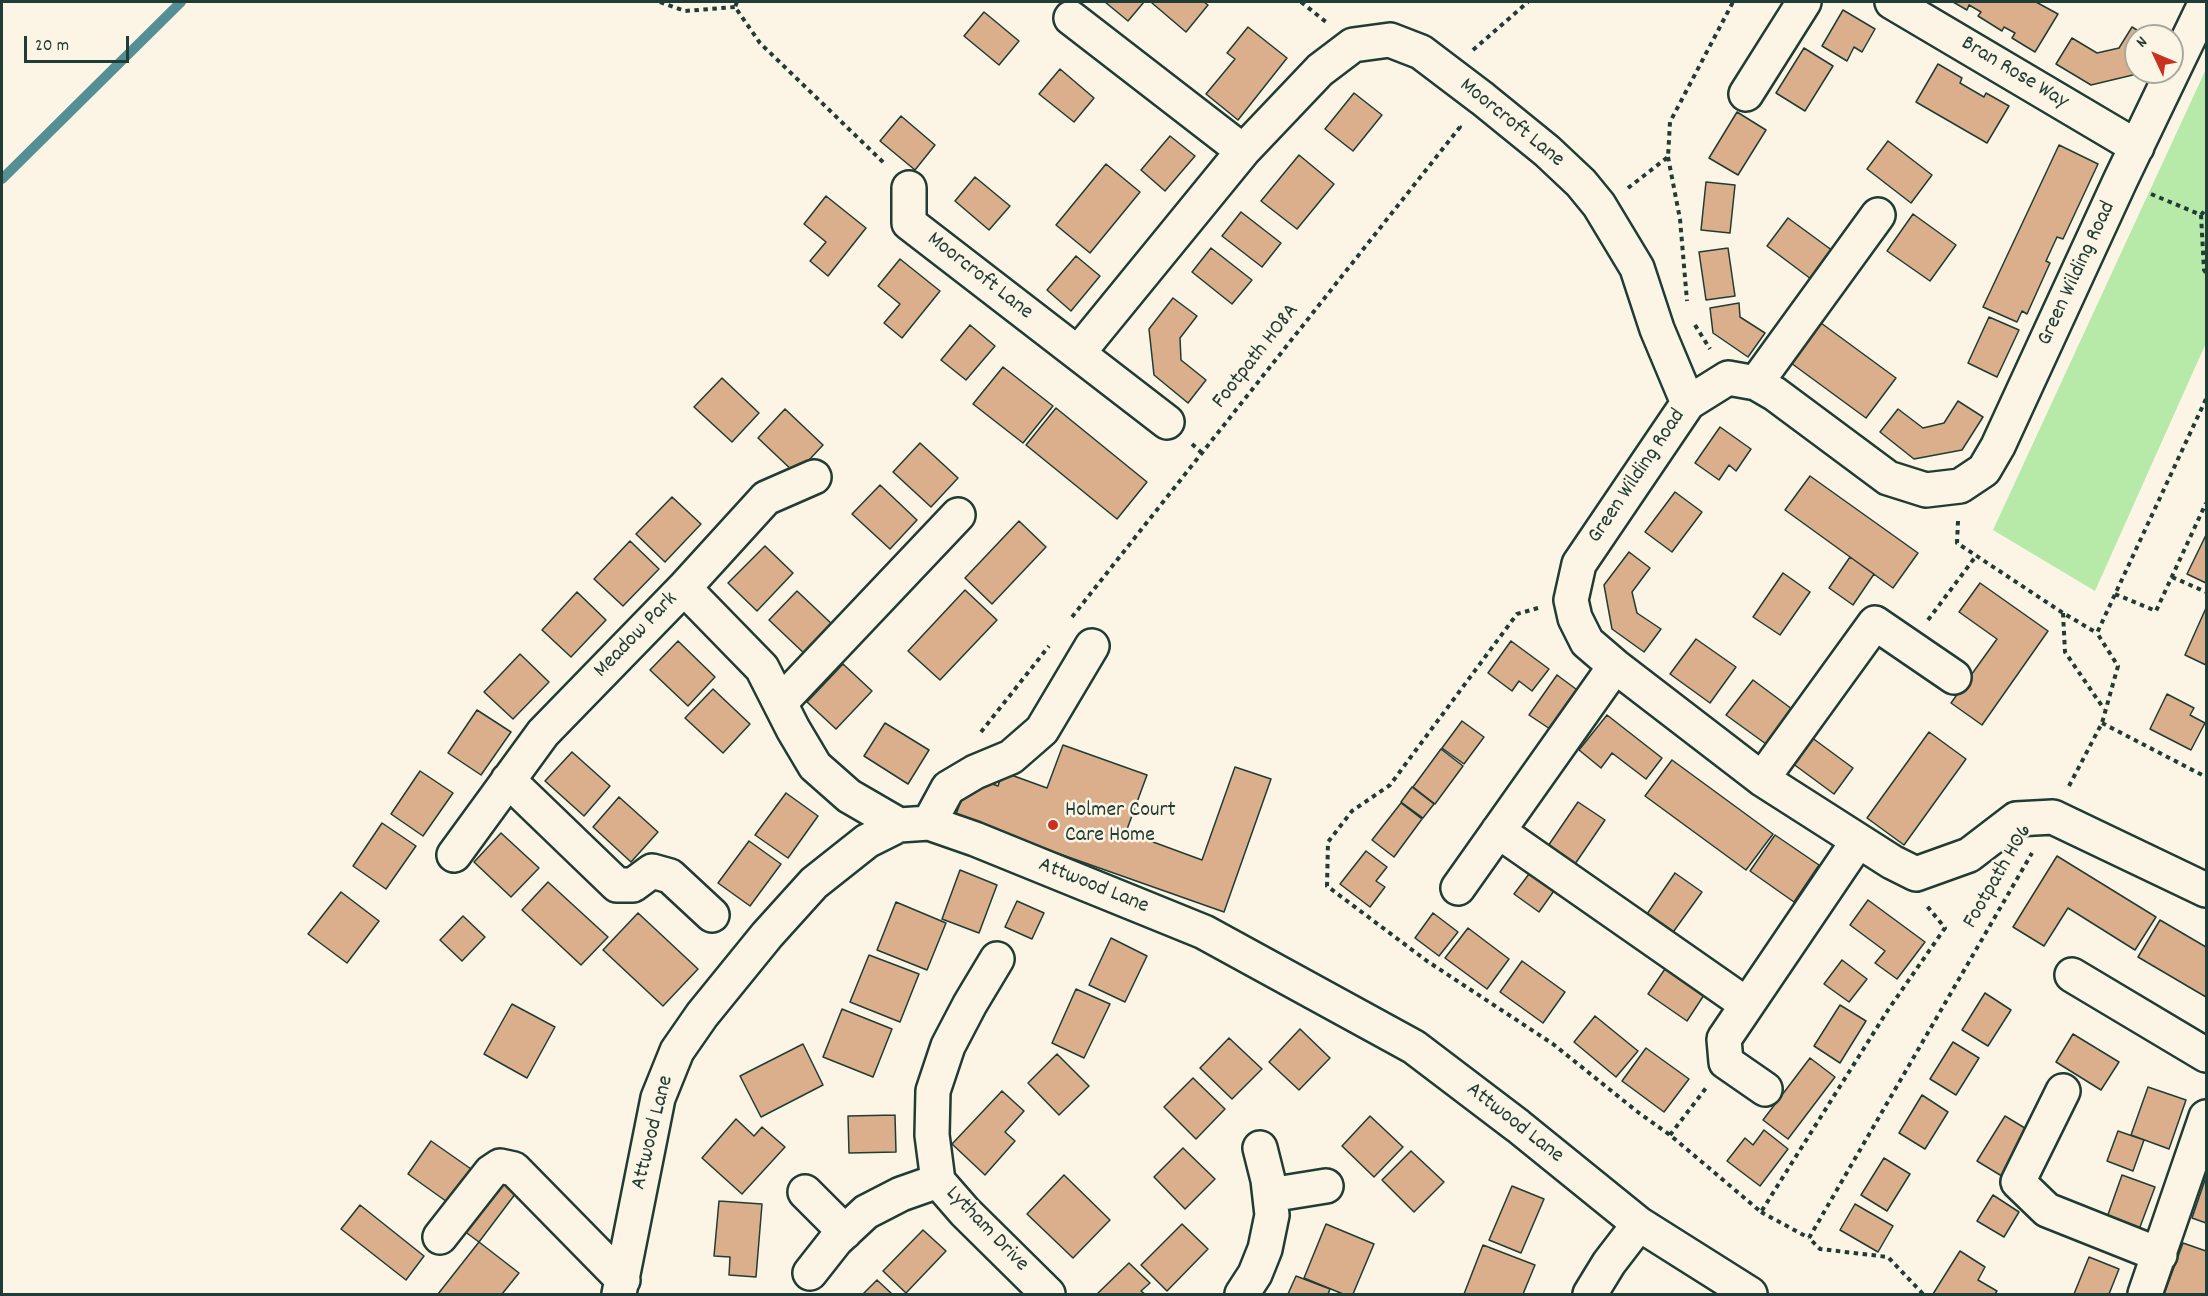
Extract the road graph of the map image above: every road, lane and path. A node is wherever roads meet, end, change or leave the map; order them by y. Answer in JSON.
{"nodes":[{"id":1,"x":660,"y":2,"type":"edge"},
{"id":2,"x":1301,"y":2,"type":"edge"},
{"id":3,"x":1733,"y":2,"type":"edge"},
{"id":4,"x":1804,"y":2,"type":"edge"},
{"id":5,"x":1892,"y":2,"type":"edge"},
{"id":6,"x":2206,"y":2,"type":"edge"},
{"id":7,"x":736,"y":4,"type":"edge"},
{"id":8,"x":1071,"y":18,"type":"dead end"},
{"id":9,"x":1353,"y":45,"type":"junction"},
{"id":10,"x":1746,"y":94,"type":"dead end"},
{"id":11,"x":1451,"y":120,"type":"dead end"},
{"id":12,"x":2137,"y":147,"type":"junction"},
{"id":13,"x":1243,"y":151,"type":"junction"},
{"id":14,"x":1668,"y":157,"type":"junction"},
{"id":15,"x":2120,"y":181,"type":"junction"},
{"id":16,"x":909,"y":188,"type":"joint"},
{"id":17,"x":1599,"y":205,"type":"junction"},
{"id":18,"x":2206,"y":209,"type":"edge"},
{"id":19,"x":1878,"y":215,"type":"dead end"},
{"id":20,"x":2201,"y":215,"type":"junction"},
{"id":21,"x":2206,"y":273,"type":"edge"},
{"id":22,"x":1687,"y":312,"type":"dead end"},
{"id":23,"x":1693,"y":322,"type":"dead end"},
{"id":24,"x":1078,"y":353,"type":"junction"},
{"id":25,"x":1742,"y":380,"type":"junction"},
{"id":26,"x":2206,"y":399,"type":"edge"},
{"id":27,"x":1688,"y":403,"type":"junction"},
{"id":28,"x":1167,"y":422,"type":"dead end"},
{"id":29,"x":814,"y":477,"type":"dead end"},
{"id":30,"x":1960,"y":486,"type":"junction"},
{"id":31,"x":2206,"y":503,"type":"edge"},
{"id":32,"x":958,"y":515,"type":"dead end"},
{"id":33,"x":1976,"y":556,"type":"junction"},
{"id":34,"x":2172,"y":576,"type":"junction"},
{"id":35,"x":684,"y":588,"type":"junction"},
{"id":36,"x":2206,"y":592,"type":"edge"},
{"id":37,"x":2115,"y":594,"type":"junction"},
{"id":38,"x":2063,"y":613,"type":"junction"},
{"id":39,"x":1070,"y":619,"type":"dead end"},
{"id":40,"x":2097,"y":633,"type":"junction"},
{"id":41,"x":1056,"y":638,"type":"dead end"},
{"id":42,"x":1092,"y":646,"type":"dead end"},
{"id":43,"x":1908,"y":646,"type":"junction"},
{"id":44,"x":1615,"y":666,"type":"junction"},
{"id":45,"x":1954,"y":677,"type":"dead end"},
{"id":46,"x":780,"y":703,"type":"junction"},
{"id":47,"x":2104,"y":710,"type":"junction"},
{"id":48,"x":2102,"y":723,"type":"junction"},
{"id":49,"x":975,"y":739,"type":"dead end"},
{"id":50,"x":2206,"y":777,"type":"edge"},
{"id":51,"x":1762,"y":779,"type":"junction"},
{"id":52,"x":508,"y":780,"type":"junction"},
{"id":53,"x":2053,"y":817,"type":"junction"},
{"id":54,"x":914,"y":824,"type":"junction"},
{"id":55,"x":1498,"y":831,"type":"junction"},
{"id":56,"x":1858,"y":841,"type":"junction"},
{"id":57,"x":454,"y":855,"type":"dead end"},
{"id":58,"x":1458,"y":888,"type":"dead end"},
{"id":59,"x":2206,"y":890,"type":"edge"},
{"id":60,"x":712,"y":915,"type":"dead end"},
{"id":61,"x":997,"y":959,"type":"dead end"},
{"id":62,"x":2072,"y":975,"type":"dead end"},
{"id":63,"x":1746,"y":1004,"type":"junction"},
{"id":64,"x":2206,"y":1055,"type":"edge"},
{"id":65,"x":1726,"y":1062,"type":"junction"},
{"id":66,"x":1765,"y":1089,"type":"dead end"},
{"id":67,"x":2063,"y":1091,"type":"dead end"},
{"id":68,"x":2206,"y":1117,"type":"edge"},
{"id":69,"x":1670,"y":1135,"type":"dead end"},
{"id":70,"x":1260,"y":1148,"type":"dead end"},
{"id":71,"x":939,"y":1181,"type":"junction"},
{"id":72,"x":1326,"y":1186,"type":"dead end"},
{"id":73,"x":805,"y":1192,"type":"dead end"},
{"id":74,"x":1270,"y":1195,"type":"junction"},
{"id":75,"x":1761,"y":1212,"type":"dead end"},
{"id":76,"x":1639,"y":1224,"type":"junction"},
{"id":77,"x":845,"y":1232,"type":"junction"},
{"id":78,"x":440,"y":1238,"type":"dead end"},
{"id":79,"x":1809,"y":1238,"type":"junction"},
{"id":80,"x":2160,"y":1255,"type":"junction"},
{"id":81,"x":810,"y":1273,"type":"dead end"},
{"id":82,"x":621,"y":1287,"type":"edge"},
{"id":83,"x":1048,"y":1294,"type":"edge"},
{"id":84,"x":1242,"y":1294,"type":"edge"},
{"id":85,"x":1590,"y":1294,"type":"edge"},
{"id":86,"x":1750,"y":1294,"type":"edge"},
{"id":87,"x":1923,"y":1294,"type":"edge"},
{"id":88,"x":2145,"y":1294,"type":"edge"}],
"edges":[{"from":1,"to":7,"type":"path"},
{"from":2,"to":9,"type":"path"},
{"from":3,"to":14,"type":"path"},
{"from":4,"to":10,"type":"street"},
{"from":5,"to":12,"type":"street","name":"Bran Rose Way"},
{"from":6,"to":12,"type":"street","name":"Green Wilding Road"},
{"from":7,"to":16,"type":"path"},
{"from":8,"to":13,"type":"street"},
{"from":9,"to":13,"type":"street","name":"Moorcroft Lane"},
{"from":9,"to":17,"type":"street","name":"Moorcroft Lane"},
{"from":11,"to":39,"type":"path","name":"Footpath HO8A"},
{"from":12,"to":15,"type":"street","name":"Green Wilding Road"},
{"from":13,"to":24,"type":"street","name":"Moorcroft Lane"},
{"from":14,"to":17,"type":"path"},
{"from":14,"to":22,"type":"path"},
{"from":15,"to":20,"type":"path"},
{"from":15,"to":30,"type":"street","name":"Green Wilding Road"},
{"from":16,"to":24,"type":"street","name":"Moorcroft Lane"},
{"from":17,"to":27,"type":"street","name":"Moorcroft Lane"},
{"from":18,"to":20,"type":"path"},
{"from":19,"to":25,"type":"street"},
{"from":20,"to":21,"type":"path"},
{"from":23,"to":25,"type":"path"},
{"from":24,"to":28,"type":"street","name":"Moorcroft Lane"},
{"from":25,"to":27,"type":"street","name":"Green Wilding Road"},
{"from":25,"to":30,"type":"street","name":"Green Wilding Road"},
{"from":26,"to":37,"type":"path"},
{"from":27,"to":44,"type":"street","name":"Green Wilding Road"},
{"from":29,"to":35,"type":"street"},
{"from":30,"to":33,"type":"path"},
{"from":31,"to":34,"type":"path"},
{"from":32,"to":46,"type":"street"},
{"from":33,"to":38,"type":"path"},
{"from":33,"to":43,"type":"path"},
{"from":34,"to":36,"type":"path"},
{"from":34,"to":37,"type":"path"},
{"from":35,"to":46,"type":"street","name":"Meadow Park"},
{"from":35,"to":52,"type":"street","name":"Meadow Park"},
{"from":37,"to":40,"type":"path"},
{"from":38,"to":40,"type":"path"},
{"from":38,"to":47,"type":"path"},
{"from":40,"to":47,"type":"path","name":"Footpath HO6"},
{"from":41,"to":49,"type":"path"},
{"from":42,"to":54,"type":"street"},
{"from":43,"to":45,"type":"street"},
{"from":43,"to":51,"type":"street"},
{"from":44,"to":51,"type":"street","name":"Green Wilding Road"},
{"from":44,"to":55,"type":"street"},
{"from":46,"to":54,"type":"street","name":"Meadow Park"},
{"from":47,"to":48,"type":"path","name":"Footpath HO6"},
{"from":48,"to":50,"type":"path"},
{"from":48,"to":53,"type":"path","name":"Footpath HO6"},
{"from":51,"to":56,"type":"street","name":"Green Wilding Road"},
{"from":52,"to":57,"type":"street","name":"Meadow Park"},
{"from":52,"to":60,"type":"street"},
{"from":53,"to":56,"type":"street","name":"Green Wilding Road"},
{"from":53,"to":59,"type":"street","name":"Green Wilding Road"},
{"from":53,"to":79,"type":"path","name":"Footpath HO6"},
{"from":54,"to":76,"type":"street","name":"Attwood Lane"},
{"from":54,"to":82,"type":"street","name":"Attwood Lane"},
{"from":55,"to":58,"type":"street"},
{"from":55,"to":63,"type":"street"},
{"from":56,"to":63,"type":"street"},
{"from":61,"to":71,"type":"street","name":"Lytham Drive"},
{"from":62,"to":64,"type":"street"},
{"from":63,"to":65,"type":"street"},
{"from":65,"to":66,"type":"street"},
{"from":65,"to":69,"type":"path"},
{"from":67,"to":80,"type":"street"},
{"from":68,"to":80,"type":"street"},
{"from":70,"to":74,"type":"street"},
{"from":71,"to":77,"type":"street"},
{"from":71,"to":83,"type":"street","name":"Lytham Drive"},
{"from":72,"to":74,"type":"street"},
{"from":73,"to":77,"type":"street"},
{"from":74,"to":84,"type":"street"},
{"from":75,"to":79,"type":"path"},
{"from":76,"to":85,"type":"street"},
{"from":76,"to":86,"type":"street","name":"Attwood Lane"},
{"from":77,"to":81,"type":"street"},
{"from":78,"to":82,"type":"street"},
{"from":79,"to":87,"type":"path"},
{"from":80,"to":88,"type":"street"}]}
